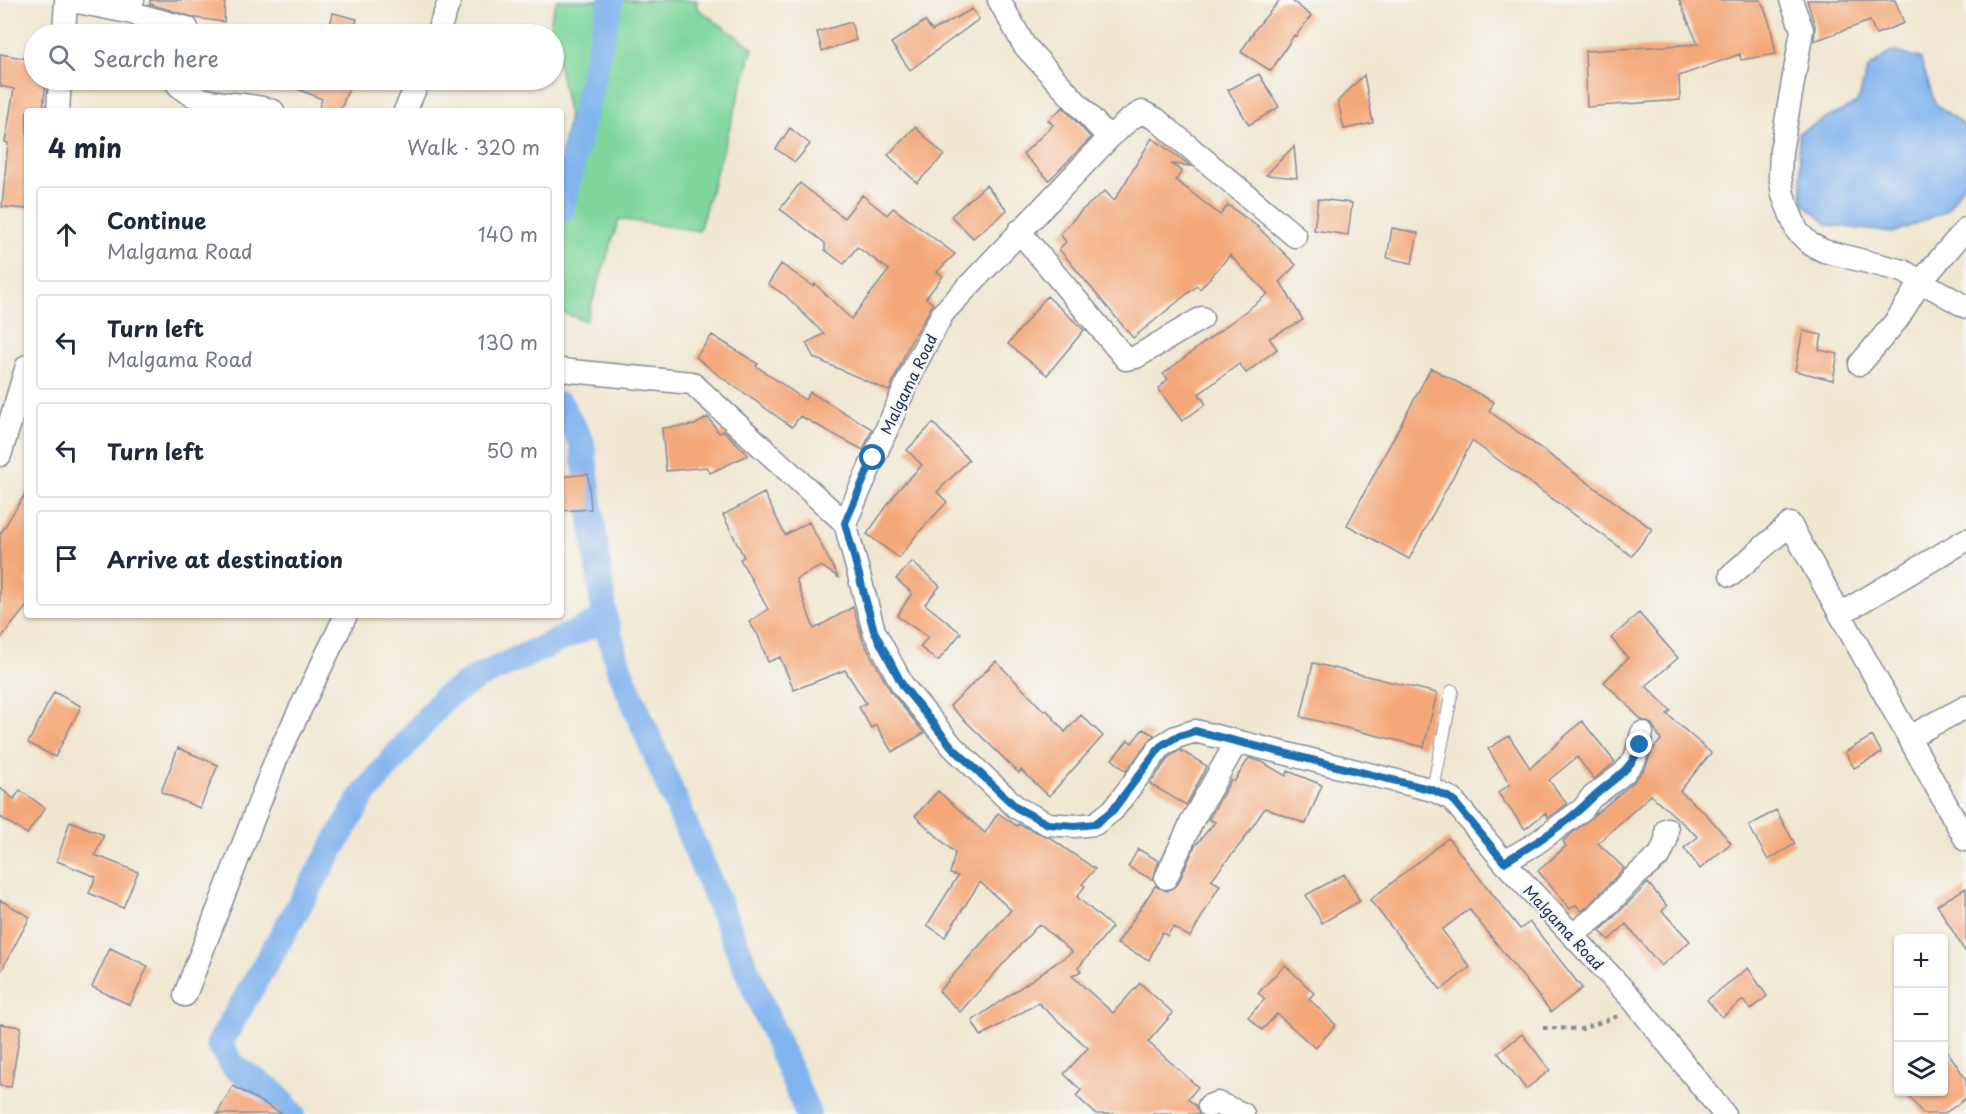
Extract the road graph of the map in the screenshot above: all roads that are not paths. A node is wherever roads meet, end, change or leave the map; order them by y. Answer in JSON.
{"nodes":[{"id":1,"x":67,"y":0,"type":"edge"},
{"id":2,"x":450,"y":0,"type":"edge"},
{"id":3,"x":999,"y":0,"type":"edge"},
{"id":4,"x":1791,"y":0,"type":"edge"},
{"id":5,"x":131,"y":6,"type":"edge"},
{"id":6,"x":65,"y":24,"type":"edge"},
{"id":7,"x":176,"y":24,"type":"edge"},
{"id":8,"x":441,"y":24,"type":"edge"},
{"id":9,"x":59,"y":90,"type":"edge"},
{"id":10,"x":186,"y":90,"type":"edge"},
{"id":11,"x":414,"y":90,"type":"edge"},
{"id":12,"x":58,"y":108,"type":"edge"},
{"id":13,"x":265,"y":108,"type":"edge"},
{"id":14,"x":406,"y":108,"type":"edge"},
{"id":15,"x":1109,"y":138,"type":"junction"},
{"id":16,"x":1966,"y":229,"type":"edge"},
{"id":17,"x":1019,"y":231,"type":"junction"},
{"id":18,"x":1295,"y":236,"type":"dead end"},
{"id":19,"x":1921,"y":281,"type":"junction"},
{"id":20,"x":1966,"y":307,"type":"edge"},
{"id":21,"x":1202,"y":318,"type":"dead end"},
{"id":22,"x":1860,"y":364,"type":"dead end"},
{"id":23,"x":564,"y":370,"type":"edge"},
{"id":24,"x":24,"y":376,"type":"edge"},
{"id":25,"x":0,"y":455,"type":"edge"},
{"id":26,"x":845,"y":523,"type":"junction"},
{"id":27,"x":1966,"y":540,"type":"edge"},
{"id":28,"x":1731,"y":575,"type":"dead end"},
{"id":29,"x":1840,"y":614,"type":"junction"},
{"id":30,"x":345,"y":618,"type":"edge"},
{"id":31,"x":1452,"y":691,"type":"dead end"},
{"id":32,"x":1966,"y":706,"type":"edge"},
{"id":33,"x":1642,"y":733,"type":"dead end"},
{"id":34,"x":1909,"y":737,"type":"junction"},
{"id":35,"x":1236,"y":743,"type":"junction"},
{"id":36,"x":1433,"y":790,"type":"junction"},
{"id":37,"x":1667,"y":830,"type":"dead end"},
{"id":38,"x":1966,"y":840,"type":"edge"},
{"id":39,"x":1504,"y":862,"type":"junction"},
{"id":40,"x":1166,"y":878,"type":"dead end"},
{"id":41,"x":1572,"y":935,"type":"junction"},
{"id":42,"x":185,"y":995,"type":"dead end"},
{"id":43,"x":1209,"y":1106,"type":"dead end"},
{"id":44,"x":1243,"y":1114,"type":"edge"},
{"id":45,"x":1724,"y":1114,"type":"edge"}],
"edges":[{"from":1,"to":5,"type":"street"},
{"from":1,"to":6,"type":"street"},
{"from":2,"to":8,"type":"street"},
{"from":3,"to":15,"type":"street"},
{"from":4,"to":19,"type":"street"},
{"from":5,"to":7,"type":"street"},
{"from":9,"to":12,"type":"street"},
{"from":10,"to":13,"type":"street"},
{"from":11,"to":14,"type":"street"},
{"from":15,"to":17,"type":"street","name":"Malgama Road"},
{"from":15,"to":18,"type":"street","name":"Malgama Road"},
{"from":16,"to":19,"type":"street"},
{"from":17,"to":21,"type":"street"},
{"from":17,"to":26,"type":"street","name":"Malgama Road"},
{"from":19,"to":20,"type":"street"},
{"from":19,"to":22,"type":"street"},
{"from":23,"to":26,"type":"street"},
{"from":24,"to":25,"type":"street"},
{"from":26,"to":35,"type":"street","name":"Malgama Road"},
{"from":27,"to":29,"type":"street"},
{"from":28,"to":29,"type":"street"},
{"from":29,"to":34,"type":"street"},
{"from":30,"to":42,"type":"street"},
{"from":31,"to":36,"type":"lane"},
{"from":32,"to":34,"type":"street"},
{"from":33,"to":39,"type":"street"},
{"from":34,"to":38,"type":"street"},
{"from":35,"to":36,"type":"street","name":"Malgama Road"},
{"from":35,"to":40,"type":"street"},
{"from":36,"to":39,"type":"street","name":"Malgama Road"},
{"from":37,"to":41,"type":"street"},
{"from":39,"to":41,"type":"street","name":"Malgama Road"},
{"from":41,"to":45,"type":"street","name":"Malgama Road"},
{"from":43,"to":44,"type":"street"}]}
